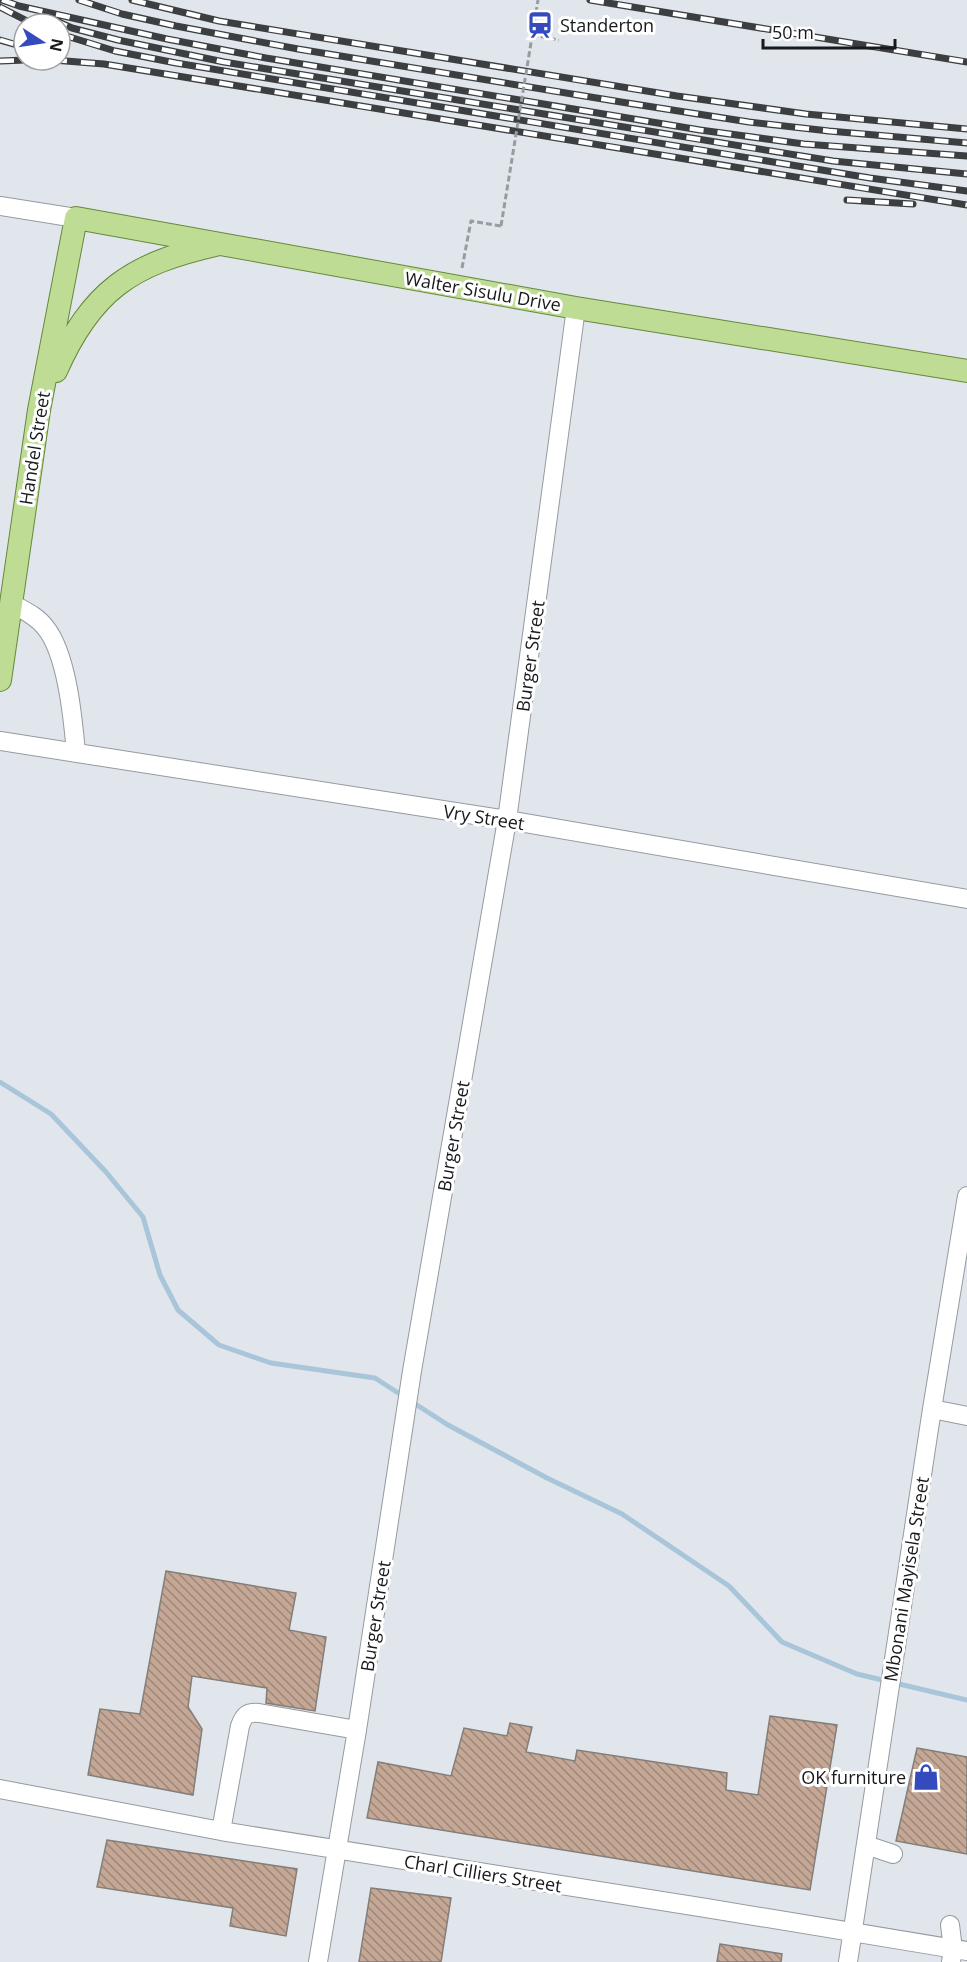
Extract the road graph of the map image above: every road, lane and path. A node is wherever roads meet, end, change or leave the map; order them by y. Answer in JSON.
{"nodes":[{"id":1,"x":538,"y":0,"type":"edge"},
{"id":2,"x":532,"y":35,"type":"junction"},
{"id":3,"x":559,"y":39,"type":"dead end"},
{"id":4,"x":0,"y":206,"type":"edge"},
{"id":5,"x":76,"y":218,"type":"junction"},
{"id":6,"x":222,"y":244,"type":"junction"},
{"id":7,"x":465,"y":256,"type":"dead end"},
{"id":8,"x":576,"y":308,"type":"junction"},
{"id":9,"x":967,"y":370,"type":"edge"},
{"id":10,"x":39,"y":410,"type":"junction"},
{"id":11,"x":11,"y":603,"type":"junction"},
{"id":12,"x":0,"y":680,"type":"edge"},
{"id":13,"x":0,"y":741,"type":"edge"},
{"id":14,"x":76,"y":753,"type":"junction"},
{"id":15,"x":507,"y":820,"type":"junction"},
{"id":16,"x":967,"y":899,"type":"edge"},
{"id":17,"x":967,"y":1196,"type":"edge"},
{"id":18,"x":932,"y":1409,"type":"junction"},
{"id":19,"x":967,"y":1416,"type":"edge"},
{"id":20,"x":357,"y":1730,"type":"junction"},
{"id":21,"x":0,"y":1789,"type":"edge"},
{"id":22,"x":221,"y":1831,"type":"junction"},
{"id":23,"x":866,"y":1845,"type":"junction"},
{"id":24,"x":338,"y":1850,"type":"junction"},
{"id":25,"x":893,"y":1854,"type":"dead end"},
{"id":26,"x":950,"y":1925,"type":"dead end"},
{"id":27,"x":853,"y":1932,"type":"junction"},
{"id":28,"x":957,"y":1954,"type":"edge"},
{"id":29,"x":318,"y":1962,"type":"edge"},
{"id":30,"x":848,"y":1962,"type":"edge"}],
"edges":[{"from":1,"to":2,"type":"path","bridge":true},
{"from":2,"to":3,"type":"path"},
{"from":2,"to":7,"type":"path","bridge":true},
{"from":4,"to":5,"type":"street","name":"Walter Sisulu Drive"},
{"from":5,"to":6,"type":"main road","name":"Walter Sisulu Drive"},
{"from":5,"to":10,"type":"main road","name":"Handel Street"},
{"from":6,"to":8,"type":"main road","name":"Walter Sisulu Drive"},
{"from":6,"to":10,"type":"main road"},
{"from":8,"to":9,"type":"main road","name":"Walter Sisulu Drive"},
{"from":8,"to":15,"type":"street","name":"Burger Street"},
{"from":10,"to":11,"type":"main road","name":"Handel Street"},
{"from":11,"to":12,"type":"main road","name":"Handel Street"},
{"from":11,"to":14,"type":"street"},
{"from":13,"to":14,"type":"street","name":"Vry Street"},
{"from":14,"to":15,"type":"street","name":"Vry Street"},
{"from":15,"to":16,"type":"street","name":"Vry Street"},
{"from":15,"to":20,"type":"street","name":"Burger Street"},
{"from":17,"to":18,"type":"street","name":"Mbonani Mayisela Street"},
{"from":18,"to":19,"type":"street"},
{"from":18,"to":23,"type":"street","name":"Mbonani Mayisela Street"},
{"from":20,"to":22,"type":"street"},
{"from":20,"to":24,"type":"street","name":"Burger Street"},
{"from":21,"to":22,"type":"street","name":"Charl Cilliers Street"},
{"from":22,"to":24,"type":"street","name":"Charl Cilliers Street"},
{"from":23,"to":25,"type":"street"},
{"from":23,"to":27,"type":"street","name":"Mbonani Mayisela Street"},
{"from":24,"to":27,"type":"street","name":"Charl Cilliers Street"},
{"from":24,"to":29,"type":"street","name":"Burger Street"},
{"from":26,"to":28,"type":"street"},
{"from":27,"to":28,"type":"street","name":"Charl Cilliers Street"},
{"from":27,"to":30,"type":"street","name":"Mbonani Mayisela Street"}]}
